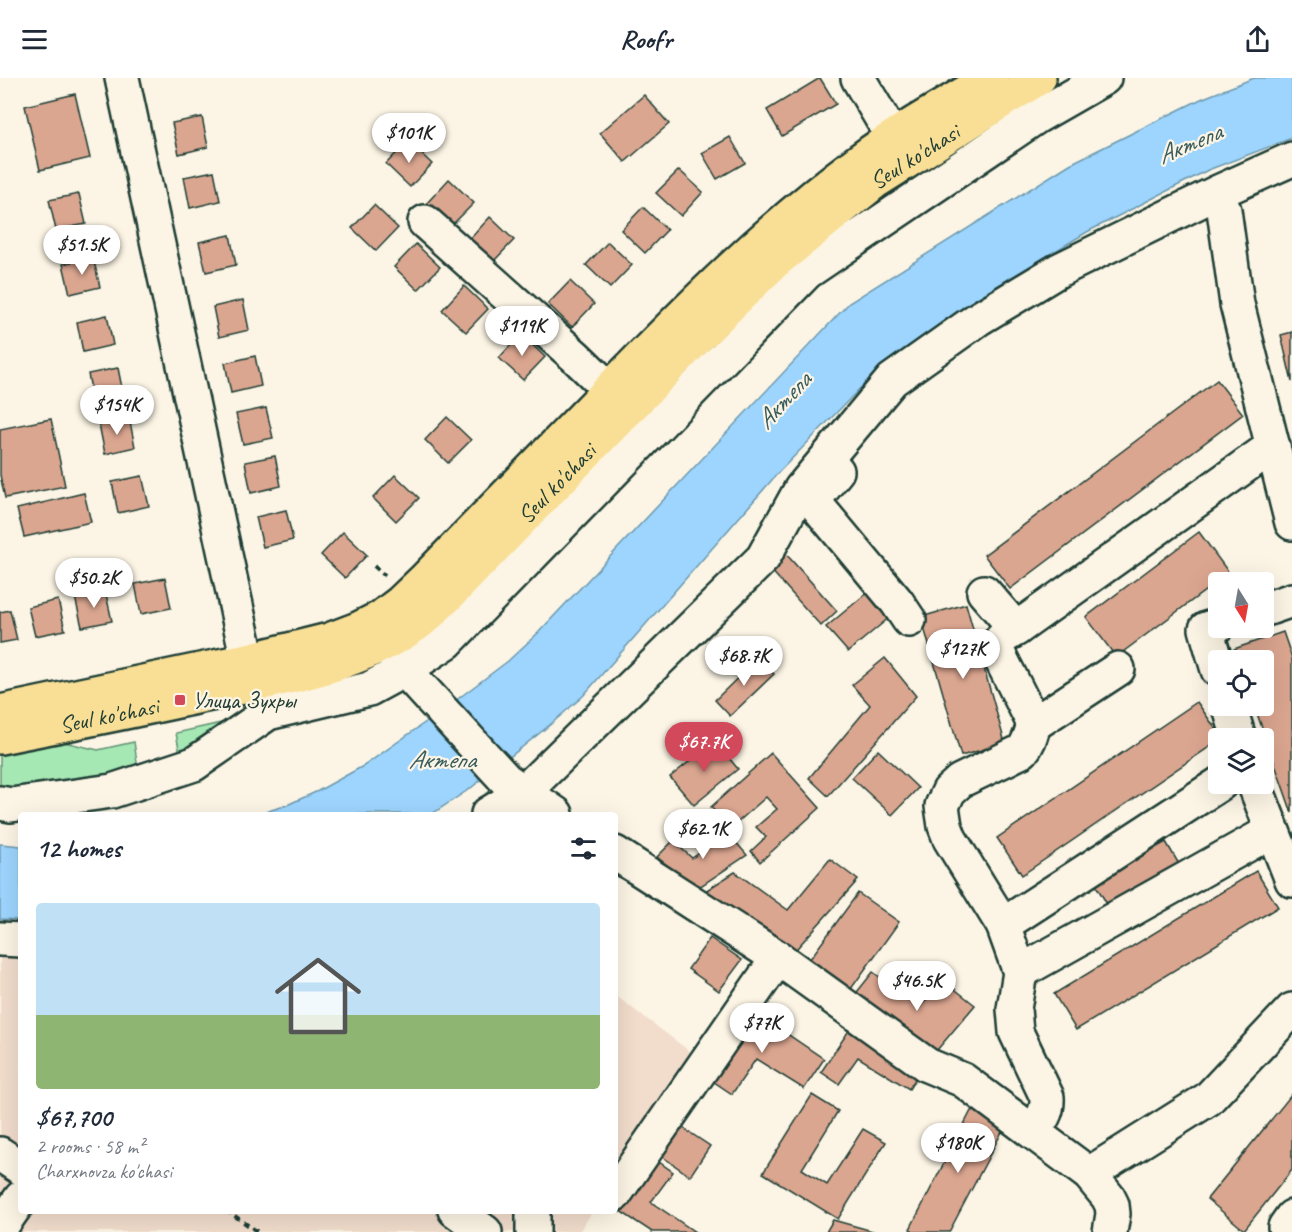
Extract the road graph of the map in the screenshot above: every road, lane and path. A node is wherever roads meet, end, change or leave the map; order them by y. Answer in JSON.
{"nodes":[{"id":1,"x":122,"y":78,"type":"edge"},
{"id":2,"x":858,"y":78,"type":"edge"},
{"id":3,"x":991,"y":78,"type":"edge"},
{"id":4,"x":1039,"y":78,"type":"edge"},
{"id":5,"x":1104,"y":78,"type":"edge"},
{"id":6,"x":900,"y":149,"type":"junction"},
{"id":7,"x":1292,"y":159,"type":"edge"},
{"id":8,"x":1292,"y":179,"type":"edge"},
{"id":9,"x":1224,"y":210,"type":"junction"},
{"id":10,"x":425,"y":222,"type":"dead end"},
{"id":11,"x":609,"y":389,"type":"junction"},
{"id":12,"x":1273,"y":446,"type":"junction"},
{"id":13,"x":1292,"y":524,"type":"edge"},
{"id":14,"x":984,"y":592,"type":"dead end"},
{"id":15,"x":1292,"y":600,"type":"edge"},
{"id":16,"x":1274,"y":606,"type":"edge"},
{"id":17,"x":909,"y":620,"type":"dead end"},
{"id":18,"x":1016,"y":629,"type":"junction"},
{"id":19,"x":378,"y":633,"type":"junction"},
{"id":20,"x":1118,"y":669,"type":"dead end"},
{"id":21,"x":251,"y":672,"type":"junction"},
{"id":22,"x":409,"y":674,"type":"junction"},
{"id":23,"x":0,"y":712,"type":"edge"},
{"id":24,"x":1034,"y":724,"type":"junction"},
{"id":25,"x":0,"y":737,"type":"edge"},
{"id":26,"x":1208,"y":791,"type":"edge"},
{"id":27,"x":1258,"y":794,"type":"edge"},
{"id":28,"x":529,"y":801,"type":"edge"},
{"id":29,"x":0,"y":803,"type":"edge"},
{"id":30,"x":494,"y":812,"type":"edge"},
{"id":31,"x":1272,"y":832,"type":"junction"},
{"id":32,"x":618,"y":854,"type":"edge"},
{"id":33,"x":1292,"y":880,"type":"edge"},
{"id":34,"x":1003,"y":925,"type":"junction"},
{"id":35,"x":0,"y":939,"type":"edge"},
{"id":36,"x":18,"y":940,"type":"edge"},
{"id":37,"x":778,"y":958,"type":"junction"},
{"id":38,"x":1020,"y":972,"type":"junction"},
{"id":39,"x":1292,"y":1010,"type":"edge"},
{"id":40,"x":1032,"y":1130,"type":"junction"},
{"id":41,"x":0,"y":1154,"type":"edge"},
{"id":42,"x":18,"y":1165,"type":"edge"},
{"id":43,"x":1089,"y":1174,"type":"junction"},
{"id":44,"x":618,"y":1190,"type":"edge"},
{"id":45,"x":18,"y":1202,"type":"edge"},
{"id":46,"x":232,"y":1214,"type":"edge"},
{"id":47,"x":460,"y":1214,"type":"edge"},
{"id":48,"x":533,"y":1214,"type":"edge"},
{"id":49,"x":0,"y":1228,"type":"edge"},
{"id":50,"x":258,"y":1232,"type":"edge"},
{"id":51,"x":485,"y":1232,"type":"edge"},
{"id":52,"x":533,"y":1232,"type":"edge"},
{"id":53,"x":1110,"y":1232,"type":"edge"}],
"edges":[{"from":1,"to":21,"type":"street"},
{"from":2,"to":6,"type":"street"},
{"from":3,"to":6,"type":"main road","name":"Seul ko'chasi"},
{"from":4,"to":6,"type":"main road","name":"Seul ko'chasi"},
{"from":5,"to":22,"type":"street"},
{"from":6,"to":11,"type":"main road","name":"Seul ko'chasi"},
{"from":6,"to":19,"type":"main road","name":"Seul ko'chasi"},
{"from":7,"to":28,"type":"street"},
{"from":8,"to":9,"type":"street"},
{"from":9,"to":12,"type":"street"},
{"from":9,"to":17,"type":"street"},
{"from":10,"to":11,"type":"street"},
{"from":11,"to":19,"type":"main road","name":"Seul ko'chasi"},
{"from":12,"to":13,"type":"street"},
{"from":12,"to":18,"type":"street"},
{"from":14,"to":18,"type":"street"},
{"from":15,"to":16,"type":"street"},
{"from":18,"to":24,"type":"street"},
{"from":19,"to":21,"type":"main road","name":"Seul ko'chasi"},
{"from":19,"to":22,"type":"street"},
{"from":20,"to":24,"type":"street"},
{"from":21,"to":23,"type":"main road","name":"Seul ko'chasi"},
{"from":21,"to":25,"type":"main road","name":"Seul ko'chasi"},
{"from":22,"to":28,"type":"street"},
{"from":22,"to":29,"type":"street"},
{"from":24,"to":34,"type":"street"},
{"from":26,"to":34,"type":"street"},
{"from":27,"to":31,"type":"street"},
{"from":28,"to":30,"type":"street"},
{"from":31,"to":33,"type":"street"},
{"from":31,"to":38,"type":"street"},
{"from":32,"to":37,"type":"street"},
{"from":34,"to":38,"type":"street"},
{"from":35,"to":36,"type":"street"},
{"from":37,"to":40,"type":"street"},
{"from":37,"to":44,"type":"street"},
{"from":38,"to":40,"type":"street"},
{"from":39,"to":43,"type":"street"},
{"from":40,"to":43,"type":"street"},
{"from":41,"to":42,"type":"street"},
{"from":43,"to":53,"type":"street"},
{"from":45,"to":49,"type":"street"},
{"from":46,"to":50,"type":"path"},
{"from":47,"to":51,"type":"street"},
{"from":48,"to":52,"type":"street"}]}
